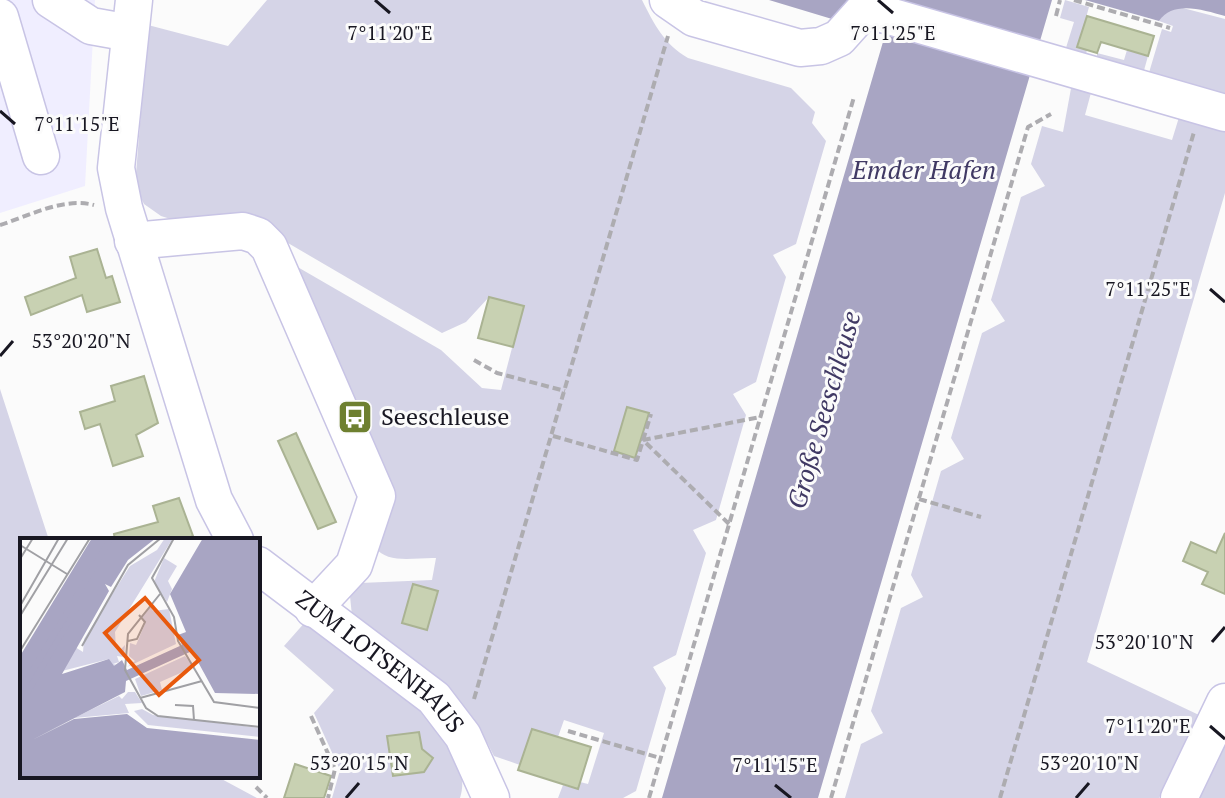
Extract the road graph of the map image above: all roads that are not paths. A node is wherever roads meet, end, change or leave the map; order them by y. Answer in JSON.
{"nodes":[{"id":1,"x":51,"y":0,"type":"edge"},
{"id":2,"x":669,"y":14,"type":"edge"},
{"id":3,"x":132,"y":16,"type":"edge"},
{"id":4,"x":0,"y":17,"type":"edge"},
{"id":5,"x":1213,"y":110,"type":"edge"},
{"id":6,"x":41,"y":156,"type":"dead end"},
{"id":7,"x":128,"y":225,"type":"junction"},
{"id":8,"x":234,"y":538,"type":"edge"},
{"id":9,"x":260,"y":567,"type":"edge"},
{"id":10,"x":313,"y":609,"type":"junction"},
{"id":11,"x":1225,"y":702,"type":"edge"},
{"id":12,"x":486,"y":787,"type":"edge"},
{"id":13,"x":1179,"y":798,"type":"edge"}],
"edges":[{"from":1,"to":3,"type":"street"},
{"from":2,"to":5,"type":"street"},
{"from":3,"to":7,"type":"street"},
{"from":4,"to":6,"type":"street"},
{"from":7,"to":8,"type":"street"},
{"from":7,"to":10,"type":"street"},
{"from":9,"to":10,"type":"street","name":"ZUM LOTSENHAUS"},
{"from":10,"to":12,"type":"street","name":"ZUM LOTSENHAUS"},
{"from":11,"to":13,"type":"street"}]}
